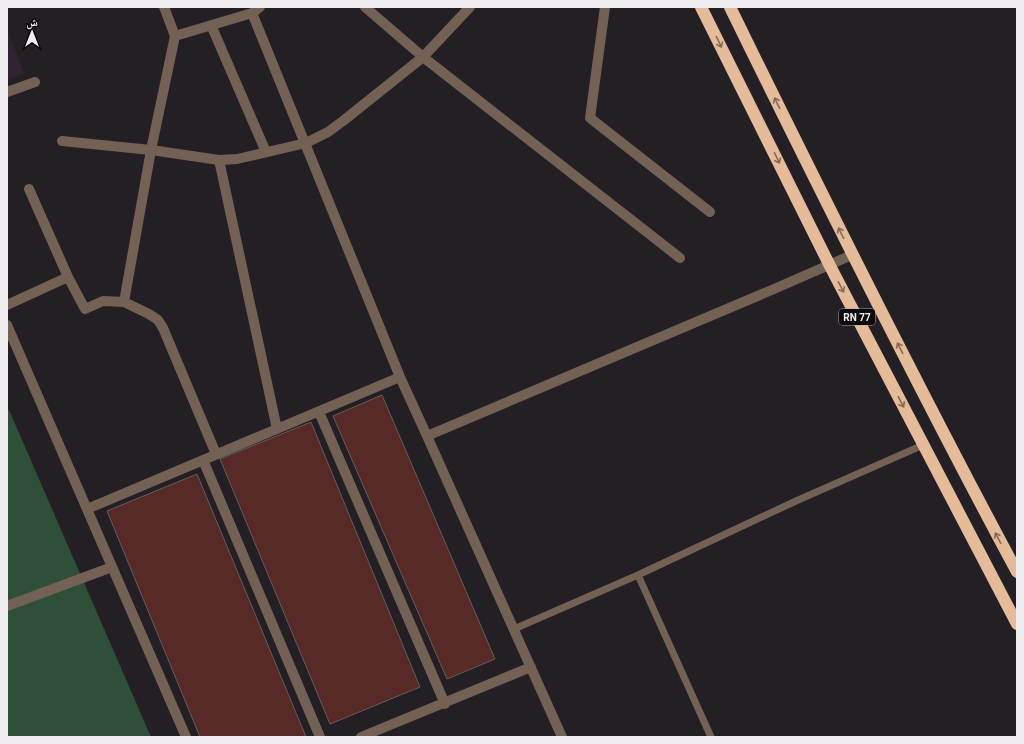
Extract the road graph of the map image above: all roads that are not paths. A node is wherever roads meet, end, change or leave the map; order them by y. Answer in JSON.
{"nodes":[{"id":1,"x":164,"y":7,"type":"edge"},
{"id":2,"x":365,"y":7,"type":"edge"},
{"id":3,"x":470,"y":7,"type":"edge"},
{"id":4,"x":605,"y":7,"type":"edge"},
{"id":5,"x":701,"y":7,"type":"edge"},
{"id":6,"x":730,"y":7,"type":"edge"},
{"id":7,"x":256,"y":10,"type":"edge"},
{"id":8,"x":211,"y":25,"type":"junction"},
{"id":9,"x":175,"y":36,"type":"junction"},
{"id":10,"x":423,"y":57,"type":"junction"},
{"id":11,"x":35,"y":82,"type":"dead end"},
{"id":12,"x":7,"y":92,"type":"edge"},
{"id":13,"x":62,"y":141,"type":"dead end"},
{"id":14,"x":306,"y":143,"type":"junction"},
{"id":15,"x":151,"y":150,"type":"junction"},
{"id":16,"x":266,"y":152,"type":"junction"},
{"id":17,"x":219,"y":160,"type":"junction"},
{"id":18,"x":29,"y":189,"type":"dead end"},
{"id":19,"x":710,"y":212,"type":"dead end"},
{"id":20,"x":852,"y":255,"type":"junction"},
{"id":21,"x":680,"y":258,"type":"dead end"},
{"id":22,"x":830,"y":266,"type":"junction"},
{"id":23,"x":68,"y":277,"type":"junction"},
{"id":24,"x":124,"y":302,"type":"junction"},
{"id":25,"x":7,"y":305,"type":"edge"},
{"id":26,"x":7,"y":325,"type":"edge"},
{"id":27,"x":400,"y":377,"type":"junction"},
{"id":28,"x":318,"y":412,"type":"junction"},
{"id":29,"x":277,"y":429,"type":"junction"},
{"id":30,"x":427,"y":436,"type":"junction"},
{"id":31,"x":923,"y":445,"type":"junction"},
{"id":32,"x":216,"y":454,"type":"junction"},
{"id":33,"x":203,"y":460,"type":"junction"},
{"id":34,"x":87,"y":509,"type":"junction"},
{"id":35,"x":112,"y":567,"type":"junction"},
{"id":36,"x":1017,"y":572,"type":"edge"},
{"id":37,"x":638,"y":575,"type":"junction"},
{"id":38,"x":7,"y":606,"type":"edge"},
{"id":39,"x":1017,"y":624,"type":"edge"},
{"id":40,"x":514,"y":629,"type":"junction"},
{"id":41,"x":531,"y":667,"type":"junction"},
{"id":42,"x":445,"y":704,"type":"junction"},
{"id":43,"x":186,"y":737,"type":"edge"},
{"id":44,"x":320,"y":737,"type":"edge"},
{"id":45,"x":361,"y":737,"type":"edge"},
{"id":46,"x":562,"y":737,"type":"edge"},
{"id":47,"x":711,"y":737,"type":"edge"}],
"edges":[{"from":1,"to":9,"type":"street"},
{"from":2,"to":10,"type":"street"},
{"from":3,"to":10,"type":"street"},
{"from":4,"to":19,"type":"street"},
{"from":5,"to":22,"type":"highway","number":"RN 77","one_way":true},
{"from":20,"to":6,"type":"highway","number":"RN 77","one_way":true},
{"from":7,"to":8,"type":"street"},
{"from":7,"to":14,"type":"street"},
{"from":8,"to":9,"type":"street"},
{"from":8,"to":16,"type":"street"},
{"from":9,"to":15,"type":"street"},
{"from":10,"to":14,"type":"street"},
{"from":10,"to":21,"type":"street"},
{"from":11,"to":12,"type":"street"},
{"from":13,"to":15,"type":"street"},
{"from":14,"to":16,"type":"street"},
{"from":14,"to":27,"type":"street"},
{"from":15,"to":17,"type":"street"},
{"from":15,"to":24,"type":"street"},
{"from":16,"to":17,"type":"street"},
{"from":17,"to":29,"type":"street"},
{"from":18,"to":23,"type":"street"},
{"from":20,"to":22,"type":"street"},
{"from":36,"to":20,"type":"highway","number":"RN 77","one_way":true},
{"from":22,"to":30,"type":"street"},
{"from":22,"to":31,"type":"highway","number":"RN 77","one_way":true},
{"from":23,"to":24,"type":"street"},
{"from":23,"to":25,"type":"street"},
{"from":24,"to":32,"type":"street"},
{"from":26,"to":34,"type":"street"},
{"from":27,"to":28,"type":"street"},
{"from":27,"to":30,"type":"street"},
{"from":28,"to":29,"type":"street"},
{"from":28,"to":42,"type":"street"},
{"from":29,"to":32,"type":"street"},
{"from":30,"to":40,"type":"street"},
{"from":31,"to":37,"type":"lane"},
{"from":31,"to":39,"type":"highway","number":"RN 77"},
{"from":32,"to":33,"type":"street"},
{"from":33,"to":34,"type":"street"},
{"from":33,"to":44,"type":"street"},
{"from":34,"to":35,"type":"street"},
{"from":35,"to":38,"type":"street"},
{"from":35,"to":43,"type":"street"},
{"from":37,"to":40,"type":"lane"},
{"from":37,"to":47,"type":"lane"},
{"from":40,"to":41,"type":"street"},
{"from":41,"to":42,"type":"street"},
{"from":41,"to":46,"type":"street"},
{"from":42,"to":45,"type":"street"}]}
